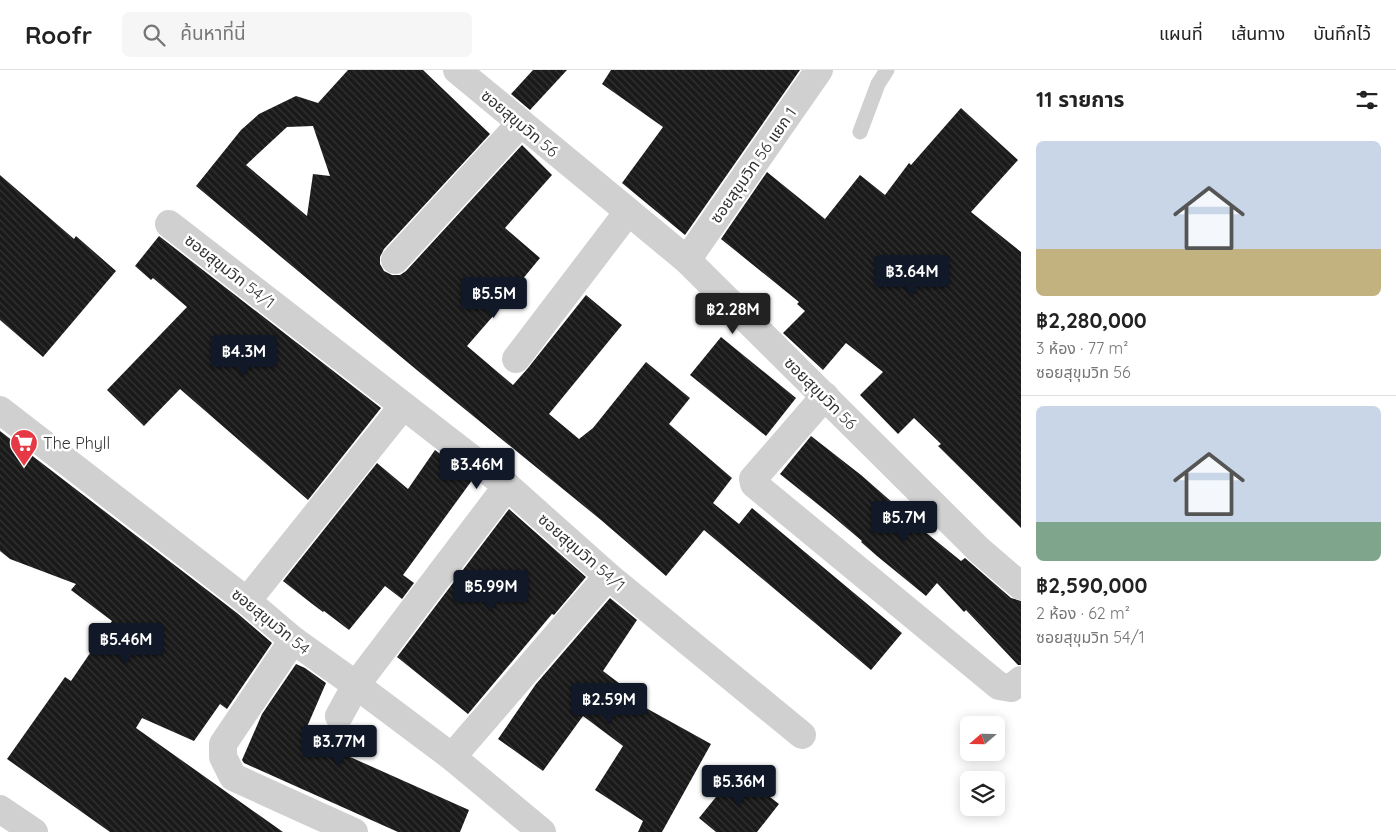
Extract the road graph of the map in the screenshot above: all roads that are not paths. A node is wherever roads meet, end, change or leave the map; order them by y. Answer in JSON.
{"nodes":[{"id":1,"x":457,"y":70,"type":"edge"},
{"id":2,"x":818,"y":70,"type":"edge"},
{"id":3,"x":887,"y":70,"type":"edge"},
{"id":4,"x":521,"y":123,"type":"junction"},
{"id":5,"x":860,"y":132,"type":"dead end"},
{"id":6,"x":628,"y":212,"type":"junction"},
{"id":7,"x":169,"y":224,"type":"dead end"},
{"id":8,"x":395,"y":260,"type":"dead end"},
{"id":9,"x":687,"y":260,"type":"junction"},
{"id":10,"x":516,"y":359,"type":"dead end"},
{"id":11,"x":825,"y":396,"type":"junction"},
{"id":12,"x":403,"y":406,"type":"junction"},
{"id":13,"x":0,"y":410,"type":"edge"},
{"id":14,"x":506,"y":486,"type":"junction"},
{"id":15,"x":608,"y":576,"type":"junction"},
{"id":16,"x":1021,"y":586,"type":"edge"},
{"id":17,"x":247,"y":601,"type":"junction"},
{"id":18,"x":293,"y":640,"type":"junction"},
{"id":19,"x":1021,"y":680,"type":"edge"},
{"id":20,"x":356,"y":685,"type":"junction"},
{"id":21,"x":338,"y":716,"type":"dead end"},
{"id":22,"x":802,"y":735,"type":"dead end"},
{"id":23,"x":452,"y":757,"type":"junction"},
{"id":24,"x":0,"y":809,"type":"edge"},
{"id":25,"x":34,"y":832,"type":"edge"},
{"id":26,"x":354,"y":832,"type":"edge"},
{"id":27,"x":542,"y":832,"type":"edge"}],
"edges":[{"from":1,"to":4,"type":"street","name":"ซอยสุขุมวิท 56"},
{"from":2,"to":9,"type":"street","name":"ซอยสุขุมวิท 56 แยก 1"},
{"from":3,"to":5,"type":"lane"},
{"from":4,"to":6,"type":"street","name":"ซอยสุขุมวิท 56"},
{"from":4,"to":8,"type":"street"},
{"from":6,"to":9,"type":"street","name":"ซอยสุขุมวิท 56"},
{"from":6,"to":10,"type":"street"},
{"from":7,"to":12,"type":"street","name":"ซอยสุขุมวิท 54/1"},
{"from":9,"to":11,"type":"street","name":"ซอยสุขุมวิท 56"},
{"from":11,"to":16,"type":"street","name":"ซอยสุขุมวิท 56"},
{"from":11,"to":19,"type":"street"},
{"from":12,"to":14,"type":"street","name":"ซอยสุขุมวิท 54/1"},
{"from":12,"to":17,"type":"street"},
{"from":13,"to":17,"type":"street","name":"ซอยสุขุมวิท 54"},
{"from":14,"to":15,"type":"street","name":"ซอยสุขุมวิท 54/1"},
{"from":14,"to":20,"type":"street"},
{"from":15,"to":22,"type":"street","name":"ซอยสุขุมวิท 54/1"},
{"from":15,"to":23,"type":"street"},
{"from":17,"to":18,"type":"street","name":"ซอยสุขุมวิท 54"},
{"from":18,"to":20,"type":"street","name":"ซอยสุขุมวิท 54"},
{"from":18,"to":26,"type":"street"},
{"from":20,"to":21,"type":"street"},
{"from":20,"to":23,"type":"street","name":"ซอยสุขุมวิท 54"},
{"from":23,"to":27,"type":"street","name":"ซอยสุขุมวิท 54"},
{"from":24,"to":25,"type":"street"}]}
